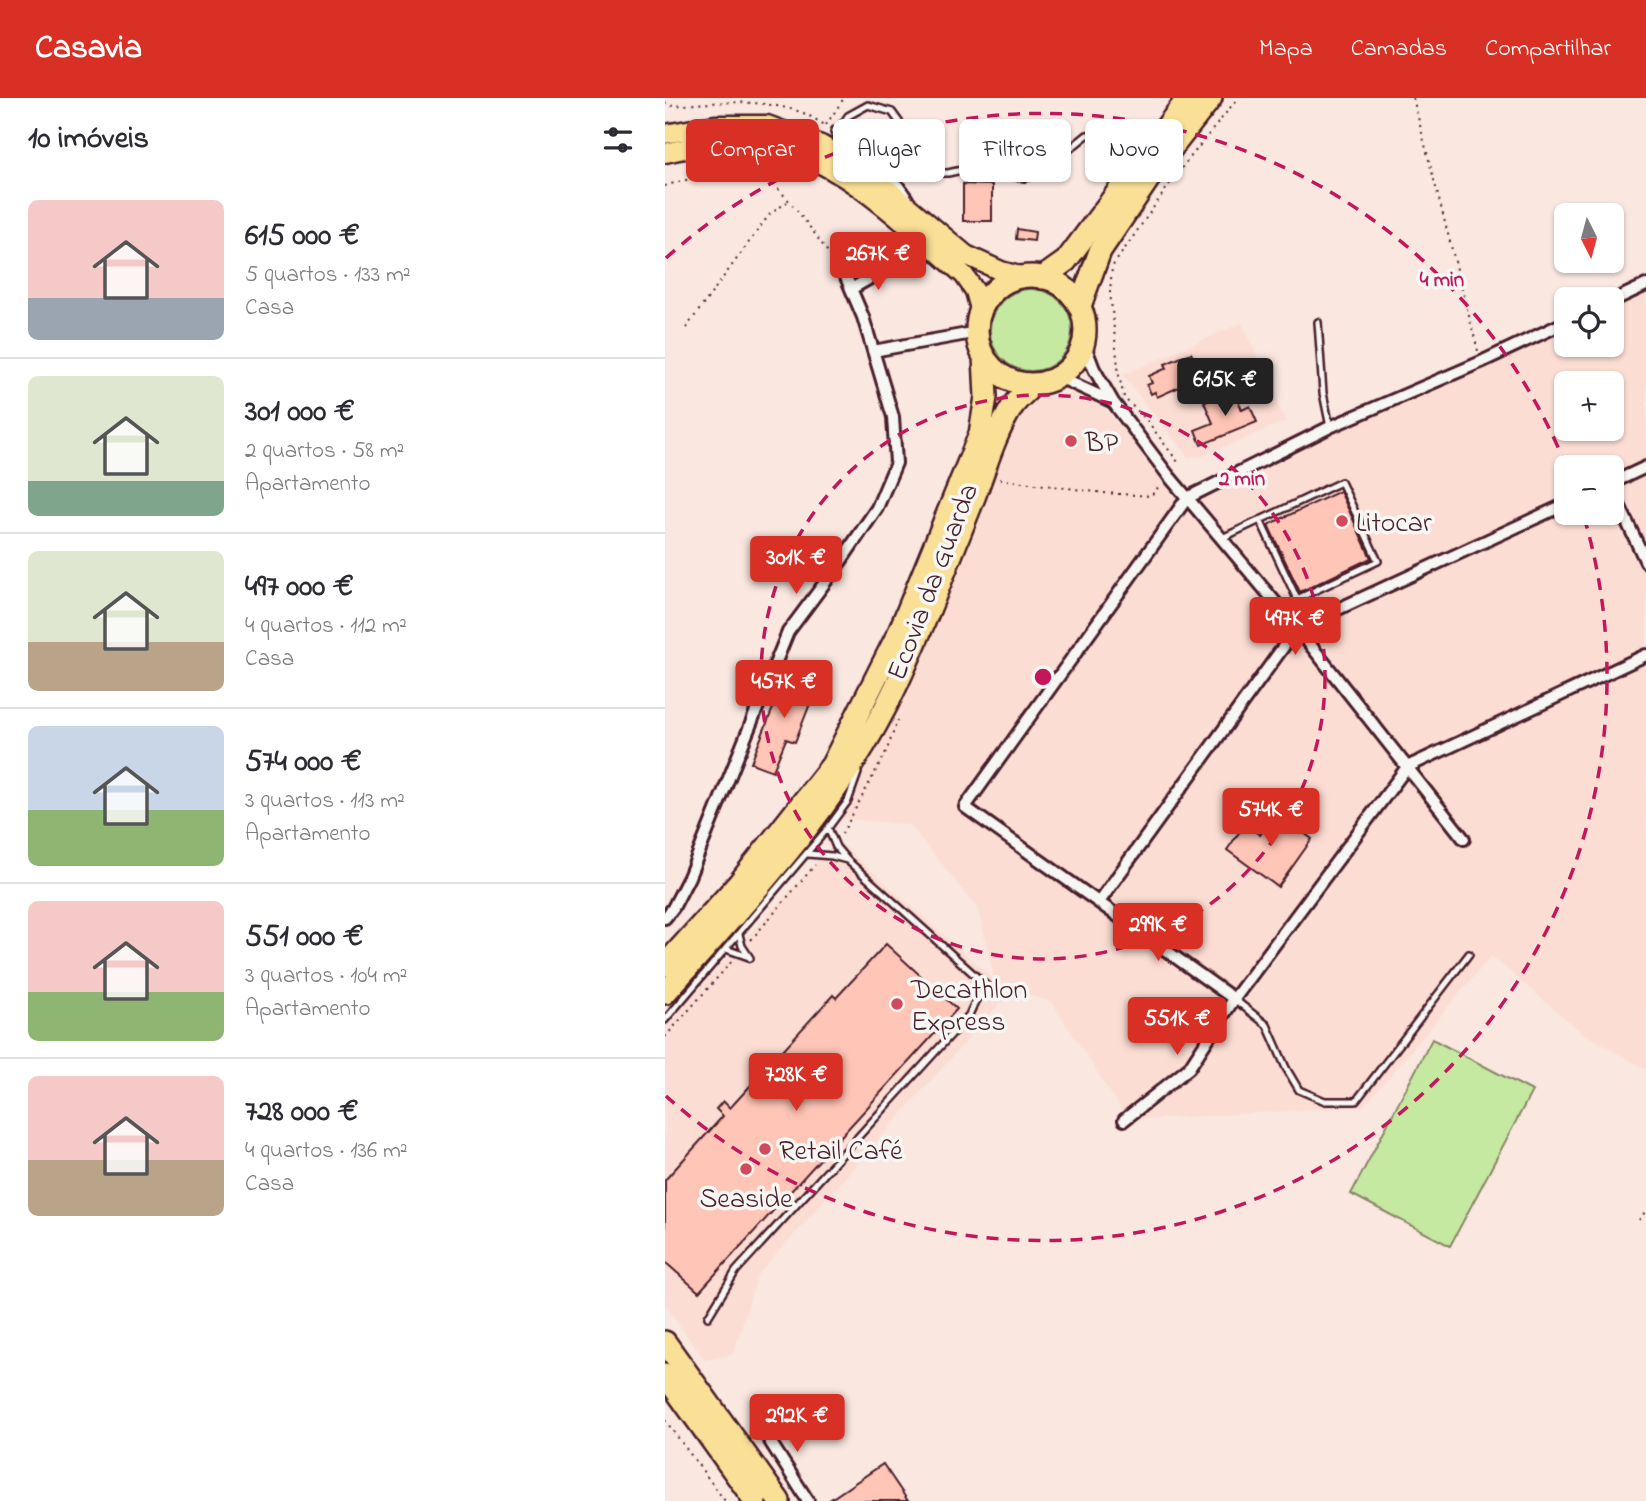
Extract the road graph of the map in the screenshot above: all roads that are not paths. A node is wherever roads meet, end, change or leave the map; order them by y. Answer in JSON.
{"nodes":[{"id":1,"x":1188,"y":98,"type":"edge"},
{"id":2,"x":1212,"y":98,"type":"edge"},
{"id":3,"x":846,"y":119,"type":"edge"},
{"id":4,"x":896,"y":119,"type":"edge"},
{"id":5,"x":665,"y":134,"type":"edge"},
{"id":6,"x":665,"y":153,"type":"edge"},
{"id":7,"x":945,"y":173,"type":"edge"},
{"id":8,"x":893,"y":182,"type":"edge"},
{"id":9,"x":1104,"y":213,"type":"junction"},
{"id":10,"x":919,"y":215,"type":"junction"},
{"id":11,"x":888,"y":268,"type":"dead end"},
{"id":12,"x":846,"y":277,"type":"road end"},
{"id":13,"x":1032,"y":277,"type":"junction"},
{"id":14,"x":1646,"y":285,"type":"edge"},
{"id":15,"x":851,"y":289,"type":"junction"},
{"id":16,"x":1624,"y":295,"type":"edge"},
{"id":17,"x":1080,"y":306,"type":"junction"},
{"id":18,"x":979,"y":322,"type":"junction"},
{"id":19,"x":1318,"y":322,"type":"dead end"},
{"id":20,"x":1554,"y":329,"type":"edge"},
{"id":21,"x":1084,"y":343,"type":"junction"},
{"id":22,"x":873,"y":351,"type":"junction"},
{"id":23,"x":984,"y":356,"type":"junction"},
{"id":24,"x":1059,"y":377,"type":"junction"},
{"id":25,"x":1034,"y":384,"type":"junction"},
{"id":26,"x":1113,"y":402,"type":"junction"},
{"id":27,"x":1330,"y":427,"type":"junction"},
{"id":28,"x":1646,"y":467,"type":"edge"},
{"id":29,"x":1624,"y":477,"type":"edge"},
{"id":30,"x":1187,"y":498,"type":"junction"},
{"id":31,"x":1554,"y":510,"type":"edge"},
{"id":32,"x":1624,"y":515,"type":"edge"},
{"id":33,"x":1260,"y":520,"type":"junction"},
{"id":34,"x":1221,"y":538,"type":"junction"},
{"id":35,"x":1646,"y":562,"type":"edge"},
{"id":36,"x":1297,"y":628,"type":"junction"},
{"id":37,"x":1646,"y":655,"type":"edge"},
{"id":38,"x":877,"y":722,"type":"junction"},
{"id":39,"x":1407,"y":766,"type":"junction"},
{"id":40,"x":828,"y":828,"type":"junction"},
{"id":41,"x":1464,"y":839,"type":"dead end"},
{"id":42,"x":807,"y":854,"type":"junction"},
{"id":43,"x":847,"y":860,"type":"junction"},
{"id":44,"x":1099,"y":902,"type":"junction"},
{"id":45,"x":665,"y":918,"type":"edge"},
{"id":46,"x":739,"y":934,"type":"junction"},
{"id":47,"x":726,"y":949,"type":"junction"},
{"id":48,"x":742,"y":951,"type":"junction"},
{"id":49,"x":1469,"y":954,"type":"dead end"},
{"id":50,"x":750,"y":958,"type":"dead end"},
{"id":51,"x":665,"y":965,"type":"edge"},
{"id":52,"x":665,"y":993,"type":"edge"},
{"id":53,"x":1234,"y":999,"type":"junction"},
{"id":54,"x":665,"y":1020,"type":"edge"},
{"id":55,"x":1124,"y":1120,"type":"dead end"},
{"id":56,"x":708,"y":1317,"type":"dead end"},
{"id":57,"x":665,"y":1342,"type":"edge"},
{"id":58,"x":665,"y":1375,"type":"edge"},
{"id":59,"x":759,"y":1424,"type":"dead end"},
{"id":60,"x":755,"y":1501,"type":"edge"},
{"id":61,"x":779,"y":1501,"type":"edge"},
{"id":62,"x":808,"y":1501,"type":"edge"}],
"edges":[{"from":1,"to":9,"type":"highway"},
{"from":2,"to":17,"type":"highway"},
{"from":3,"to":4,"type":"lane"},
{"from":5,"to":10,"type":"main road"},
{"from":6,"to":18,"type":"main road"},
{"from":7,"to":9,"type":"lane"},
{"from":8,"to":10,"type":"street"},
{"from":9,"to":13,"type":"highway"},
{"from":10,"to":13,"type":"main road"},
{"from":11,"to":15,"type":"street"},
{"from":12,"to":15,"type":"street"},
{"from":13,"to":17,"type":"highway"},
{"from":13,"to":18,"type":"highway"},
{"from":14,"to":16,"type":"street"},
{"from":15,"to":22,"type":"street"},
{"from":17,"to":21,"type":"highway"},
{"from":18,"to":22,"type":"street"},
{"from":18,"to":23,"type":"highway"},
{"from":19,"to":27,"type":"lane"},
{"from":20,"to":27,"type":"street"},
{"from":21,"to":24,"type":"highway"},
{"from":21,"to":26,"type":"street"},
{"from":22,"to":45,"type":"street"},
{"from":23,"to":25,"type":"highway"},
{"from":23,"to":51,"type":"highway"},
{"from":24,"to":25,"type":"highway"},
{"from":24,"to":26,"type":"street"},
{"from":25,"to":38,"type":"highway"},
{"from":26,"to":30,"type":"street"},
{"from":27,"to":30,"type":"street"},
{"from":28,"to":29,"type":"street"},
{"from":30,"to":34,"type":"street"},
{"from":30,"to":44,"type":"street"},
{"from":31,"to":36,"type":"street"},
{"from":32,"to":35,"type":"street"},
{"from":33,"to":33,"type":"lane"},
{"from":33,"to":34,"type":"lane"},
{"from":34,"to":36,"type":"street"},
{"from":36,"to":39,"type":"street"},
{"from":36,"to":44,"type":"street"},
{"from":37,"to":39,"type":"street"},
{"from":38,"to":40,"type":"lane"},
{"from":38,"to":52,"type":"highway"},
{"from":39,"to":41,"type":"street"},
{"from":39,"to":53,"type":"street"},
{"from":40,"to":42,"type":"lane"},
{"from":40,"to":43,"type":"lane"},
{"from":42,"to":43,"type":"lane"},
{"from":42,"to":46,"type":"lane"},
{"from":43,"to":56,"type":"lane"},
{"from":44,"to":53,"type":"street"},
{"from":46,"to":47,"type":"lane"},
{"from":46,"to":48,"type":"lane"},
{"from":47,"to":48,"type":"lane"},
{"from":47,"to":54,"type":"lane"},
{"from":48,"to":50,"type":"lane"},
{"from":49,"to":53,"type":"lane"},
{"from":53,"to":55,"type":"street"},
{"from":57,"to":61,"type":"highway"},
{"from":58,"to":60,"type":"highway"},
{"from":59,"to":62,"type":"street"}]}
